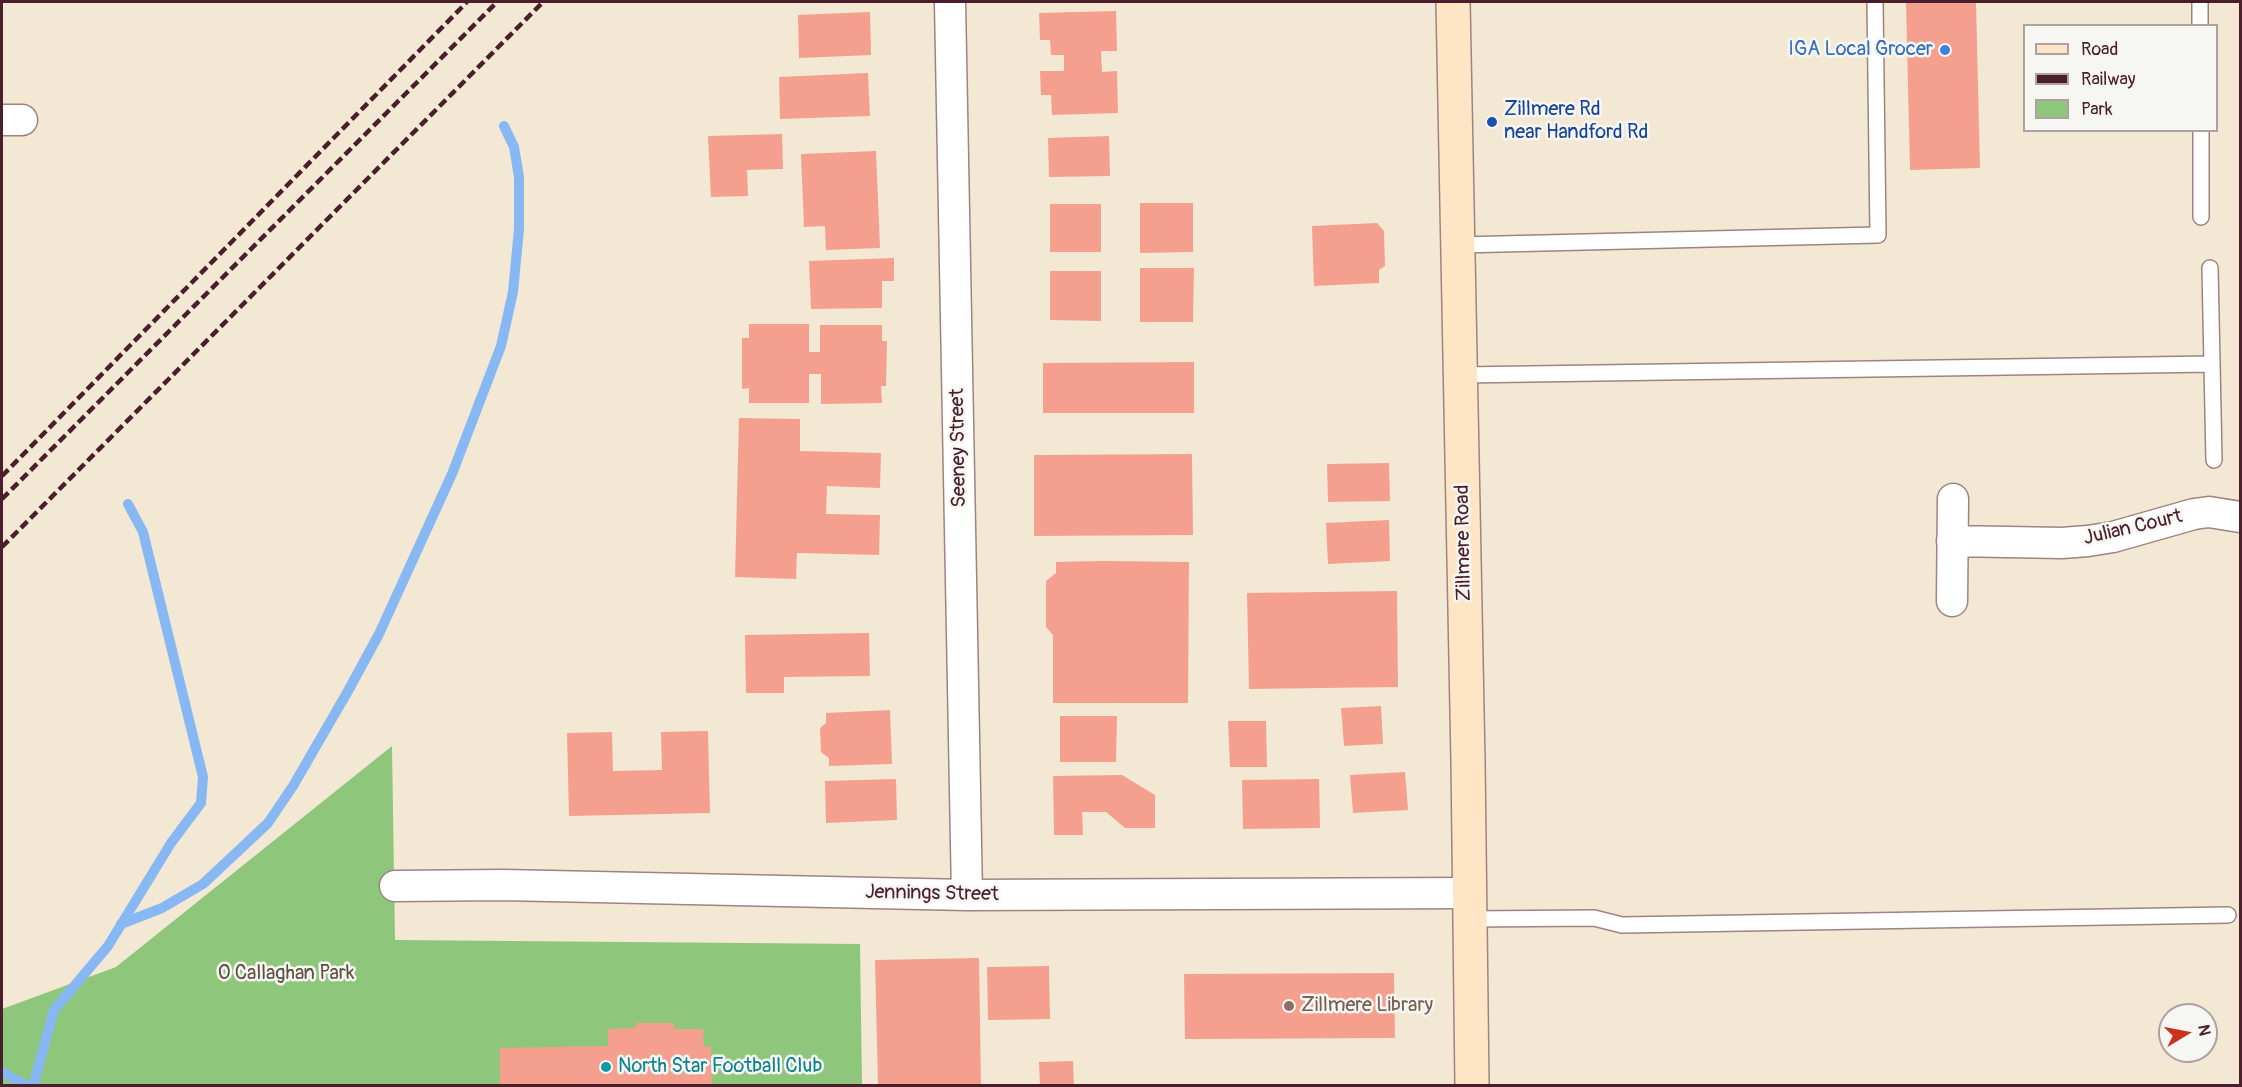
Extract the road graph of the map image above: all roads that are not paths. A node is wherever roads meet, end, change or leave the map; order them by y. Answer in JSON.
{"nodes":[{"id":1,"x":950,"y":2,"type":"edge"},
{"id":2,"x":1454,"y":2,"type":"edge"},
{"id":3,"x":1875,"y":2,"type":"edge"},
{"id":4,"x":2200,"y":2,"type":"edge"},
{"id":5,"x":2200,"y":24,"type":"edge"},
{"id":6,"x":2201,"y":132,"type":"edge"},
{"id":7,"x":2201,"y":217,"type":"dead end"},
{"id":8,"x":1459,"y":245,"type":"junction"},
{"id":9,"x":2210,"y":268,"type":"dead end"},
{"id":10,"x":2212,"y":364,"type":"junction"},
{"id":11,"x":1461,"y":375,"type":"junction"},
{"id":12,"x":2214,"y":460,"type":"dead end"},
{"id":13,"x":1953,"y":499,"type":"dead end"},
{"id":14,"x":2241,"y":517,"type":"edge"},
{"id":15,"x":1952,"y":541,"type":"junction"},
{"id":16,"x":1952,"y":601,"type":"dead end"},
{"id":17,"x":395,"y":886,"type":"dead end"},
{"id":18,"x":967,"y":895,"type":"junction"},
{"id":19,"x":1470,"y":906,"type":"junction"},
{"id":20,"x":2228,"y":915,"type":"dead end"},
{"id":21,"x":1472,"y":1086,"type":"edge"}],
"edges":[{"from":1,"to":18,"type":"street","name":"Seeney Street"},
{"from":2,"to":8,"type":"main road","name":"Zillmere Road"},
{"from":3,"to":8,"type":"lane"},
{"from":4,"to":5,"type":"lane"},
{"from":6,"to":7,"type":"lane"},
{"from":8,"to":11,"type":"main road","name":"Zillmere Road"},
{"from":9,"to":10,"type":"lane"},
{"from":10,"to":11,"type":"lane"},
{"from":10,"to":12,"type":"lane"},
{"from":11,"to":19,"type":"main road","name":"Zillmere Road"},
{"from":13,"to":15,"type":"street"},
{"from":14,"to":15,"type":"street","name":"Julian Court"},
{"from":15,"to":16,"type":"street"},
{"from":17,"to":18,"type":"street","name":"Jennings Street"},
{"from":18,"to":19,"type":"street","name":"Jennings Street"},
{"from":19,"to":20,"type":"lane"},
{"from":19,"to":21,"type":"main road","name":"Zillmere Road"}]}
